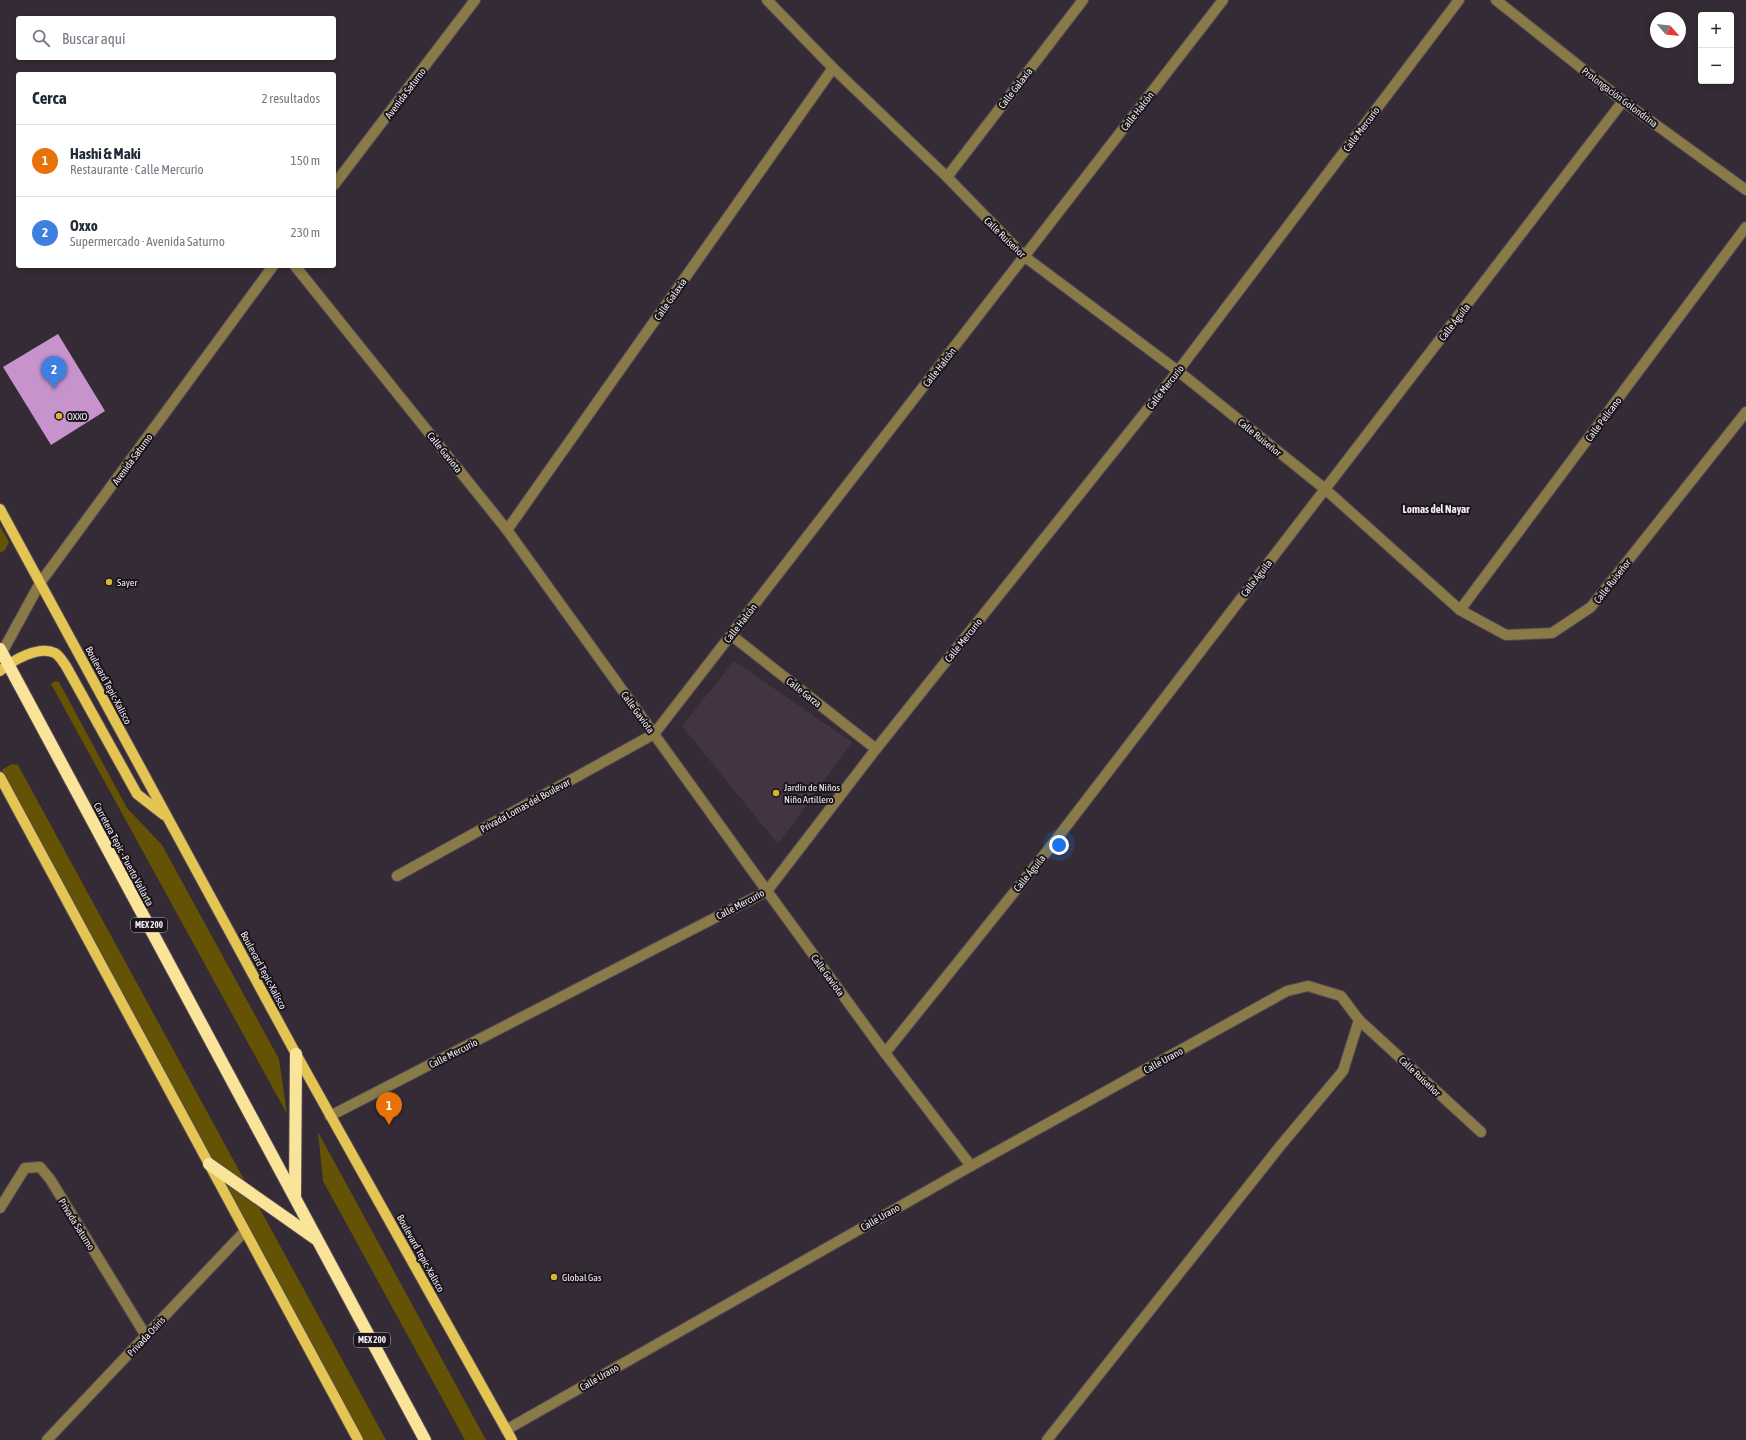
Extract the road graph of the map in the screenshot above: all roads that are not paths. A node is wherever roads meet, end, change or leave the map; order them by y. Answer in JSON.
{"nodes":[{"id":1,"x":475,"y":0,"type":"edge"},
{"id":2,"x":767,"y":0,"type":"edge"},
{"id":3,"x":1083,"y":0,"type":"edge"},
{"id":4,"x":1223,"y":0,"type":"edge"},
{"id":5,"x":1459,"y":0,"type":"edge"},
{"id":6,"x":1496,"y":0,"type":"edge"},
{"id":7,"x":833,"y":68,"type":"junction"},
{"id":8,"x":1623,"y":101,"type":"junction"},
{"id":9,"x":947,"y":177,"type":"junction"},
{"id":10,"x":336,"y":182,"type":"edge"},
{"id":11,"x":1746,"y":190,"type":"edge"},
{"id":12,"x":1746,"y":227,"type":"edge"},
{"id":13,"x":1025,"y":257,"type":"junction"},
{"id":14,"x":272,"y":268,"type":"edge"},
{"id":15,"x":297,"y":268,"type":"edge"},
{"id":16,"x":1178,"y":371,"type":"junction"},
{"id":17,"x":1746,"y":412,"type":"edge"},
{"id":18,"x":1325,"y":489,"type":"junction"},
{"id":19,"x":0,"y":509,"type":"edge"},
{"id":20,"x":507,"y":530,"type":"junction"},
{"id":21,"x":40,"y":583,"type":"junction"},
{"id":22,"x":1460,"y":610,"type":"junction"},
{"id":23,"x":731,"y":635,"type":"junction"},
{"id":24,"x":2,"y":659,"type":"edge"},
{"id":25,"x":654,"y":734,"type":"junction"},
{"id":26,"x":876,"y":749,"type":"junction"},
{"id":27,"x":0,"y":777,"type":"edge"},
{"id":28,"x":167,"y":817,"type":"junction"},
{"id":29,"x":397,"y":876,"type":"dead end"},
{"id":30,"x":767,"y":891,"type":"junction"},
{"id":31,"x":1359,"y":1020,"type":"junction"},
{"id":32,"x":885,"y":1053,"type":"junction"},
{"id":33,"x":296,"y":1054,"type":"junction"},
{"id":34,"x":330,"y":1116,"type":"junction"},
{"id":35,"x":1481,"y":1132,"type":"dead end"},
{"id":36,"x":209,"y":1164,"type":"junction"},
{"id":37,"x":971,"y":1166,"type":"junction"},
{"id":38,"x":295,"y":1198,"type":"junction"},
{"id":39,"x":0,"y":1208,"type":"edge"},
{"id":40,"x":245,"y":1231,"type":"junction"},
{"id":41,"x":318,"y":1241,"type":"junction"},
{"id":42,"x":146,"y":1336,"type":"junction"},
{"id":43,"x":506,"y":1430,"type":"junction"},
{"id":44,"x":47,"y":1440,"type":"edge"},
{"id":45,"x":358,"y":1440,"type":"edge"},
{"id":46,"x":426,"y":1440,"type":"edge"},
{"id":47,"x":512,"y":1440,"type":"edge"},
{"id":48,"x":1047,"y":1440,"type":"edge"}],
"edges":[{"from":1,"to":10,"type":"street","name":"Avenida Saturno"},
{"from":2,"to":7,"type":"street","name":"Calle Ruiseñor"},
{"from":3,"to":9,"type":"street","name":"Calle Galaxia"},
{"from":4,"to":13,"type":"street","name":"Calle Halcón"},
{"from":5,"to":16,"type":"street","name":"Calle Mercurio"},
{"from":6,"to":8,"type":"street","name":"Prolongación Golondrina"},
{"from":7,"to":9,"type":"street","name":"Calle Ruiseñor"},
{"from":7,"to":20,"type":"street","name":"Calle Galaxia"},
{"from":8,"to":11,"type":"street","name":"Prolongación Golondrina"},
{"from":8,"to":18,"type":"street","name":"Calle Águila"},
{"from":9,"to":13,"type":"street","name":"Calle Ruiseñor"},
{"from":12,"to":22,"type":"street","name":"Calle Pelícano"},
{"from":13,"to":16,"type":"street","name":"Calle Ruiseñor"},
{"from":13,"to":23,"type":"street","name":"Calle Halcón"},
{"from":14,"to":21,"type":"street","name":"Avenida Saturno"},
{"from":15,"to":20,"type":"street","name":"Calle Gaviota"},
{"from":16,"to":18,"type":"street","name":"Calle Ruiseñor"},
{"from":16,"to":26,"type":"street","name":"Calle Mercurio"},
{"from":17,"to":22,"type":"street","name":"Calle Ruiseñor"},
{"from":18,"to":22,"type":"street","name":"Calle Ruiseñor"},
{"from":18,"to":32,"type":"street","name":"Calle Águila"},
{"from":19,"to":21,"type":"main road","name":"Boulevard Tepic-Xalisco"},
{"from":20,"to":25,"type":"street","name":"Calle Gaviota"},
{"from":21,"to":24,"type":"street","name":"Avenida Saturno"},
{"from":21,"to":28,"type":"main road","name":"Boulevard Tepic-Xalisco"},
{"from":23,"to":25,"type":"street","name":"Calle Halcón"},
{"from":23,"to":26,"type":"street","name":"Calle Garza"},
{"from":24,"to":28,"type":"main road"},
{"from":24,"to":38,"type":"highway","name":"Carretera Tepic - Puerto Vallarta","number":"MEX 200"},
{"from":25,"to":29,"type":"street","name":"Privada Lomas del Boulevar"},
{"from":25,"to":30,"type":"street","name":"Calle Gaviota"},
{"from":26,"to":30,"type":"street","name":"Calle Mercurio"},
{"from":27,"to":36,"type":"main road"},
{"from":28,"to":33,"type":"main road","name":"Boulevard Tepic-Xalisco"},
{"from":30,"to":32,"type":"street","name":"Calle Gaviota"},
{"from":30,"to":34,"type":"street","name":"Calle Mercurio"},
{"from":31,"to":35,"type":"street","name":"Calle Ruiseñor"},
{"from":31,"to":37,"type":"street","name":"Calle Urano"},
{"from":31,"to":48,"type":"street"},
{"from":32,"to":37,"type":"street","name":"Calle Gaviota"},
{"from":33,"to":34,"type":"main road","name":"Boulevard Tepic-Xalisco"},
{"from":33,"to":38,"type":"highway"},
{"from":34,"to":43,"type":"main road","name":"Boulevard Tepic-Xalisco"},
{"from":36,"to":40,"type":"main road"},
{"from":36,"to":41,"type":"highway"},
{"from":37,"to":43,"type":"street","name":"Calle Urano"},
{"from":38,"to":41,"type":"highway","number":"MEX 200"},
{"from":39,"to":42,"type":"street","name":"Privada Saturno"},
{"from":40,"to":42,"type":"street","name":"Privada Osiris"},
{"from":40,"to":45,"type":"main road"},
{"from":41,"to":46,"type":"highway","number":"MEX 200"},
{"from":42,"to":44,"type":"street","name":"Privada Osiris"},
{"from":43,"to":47,"type":"main road","name":"Boulevard Tepic-Xalisco"}]}
